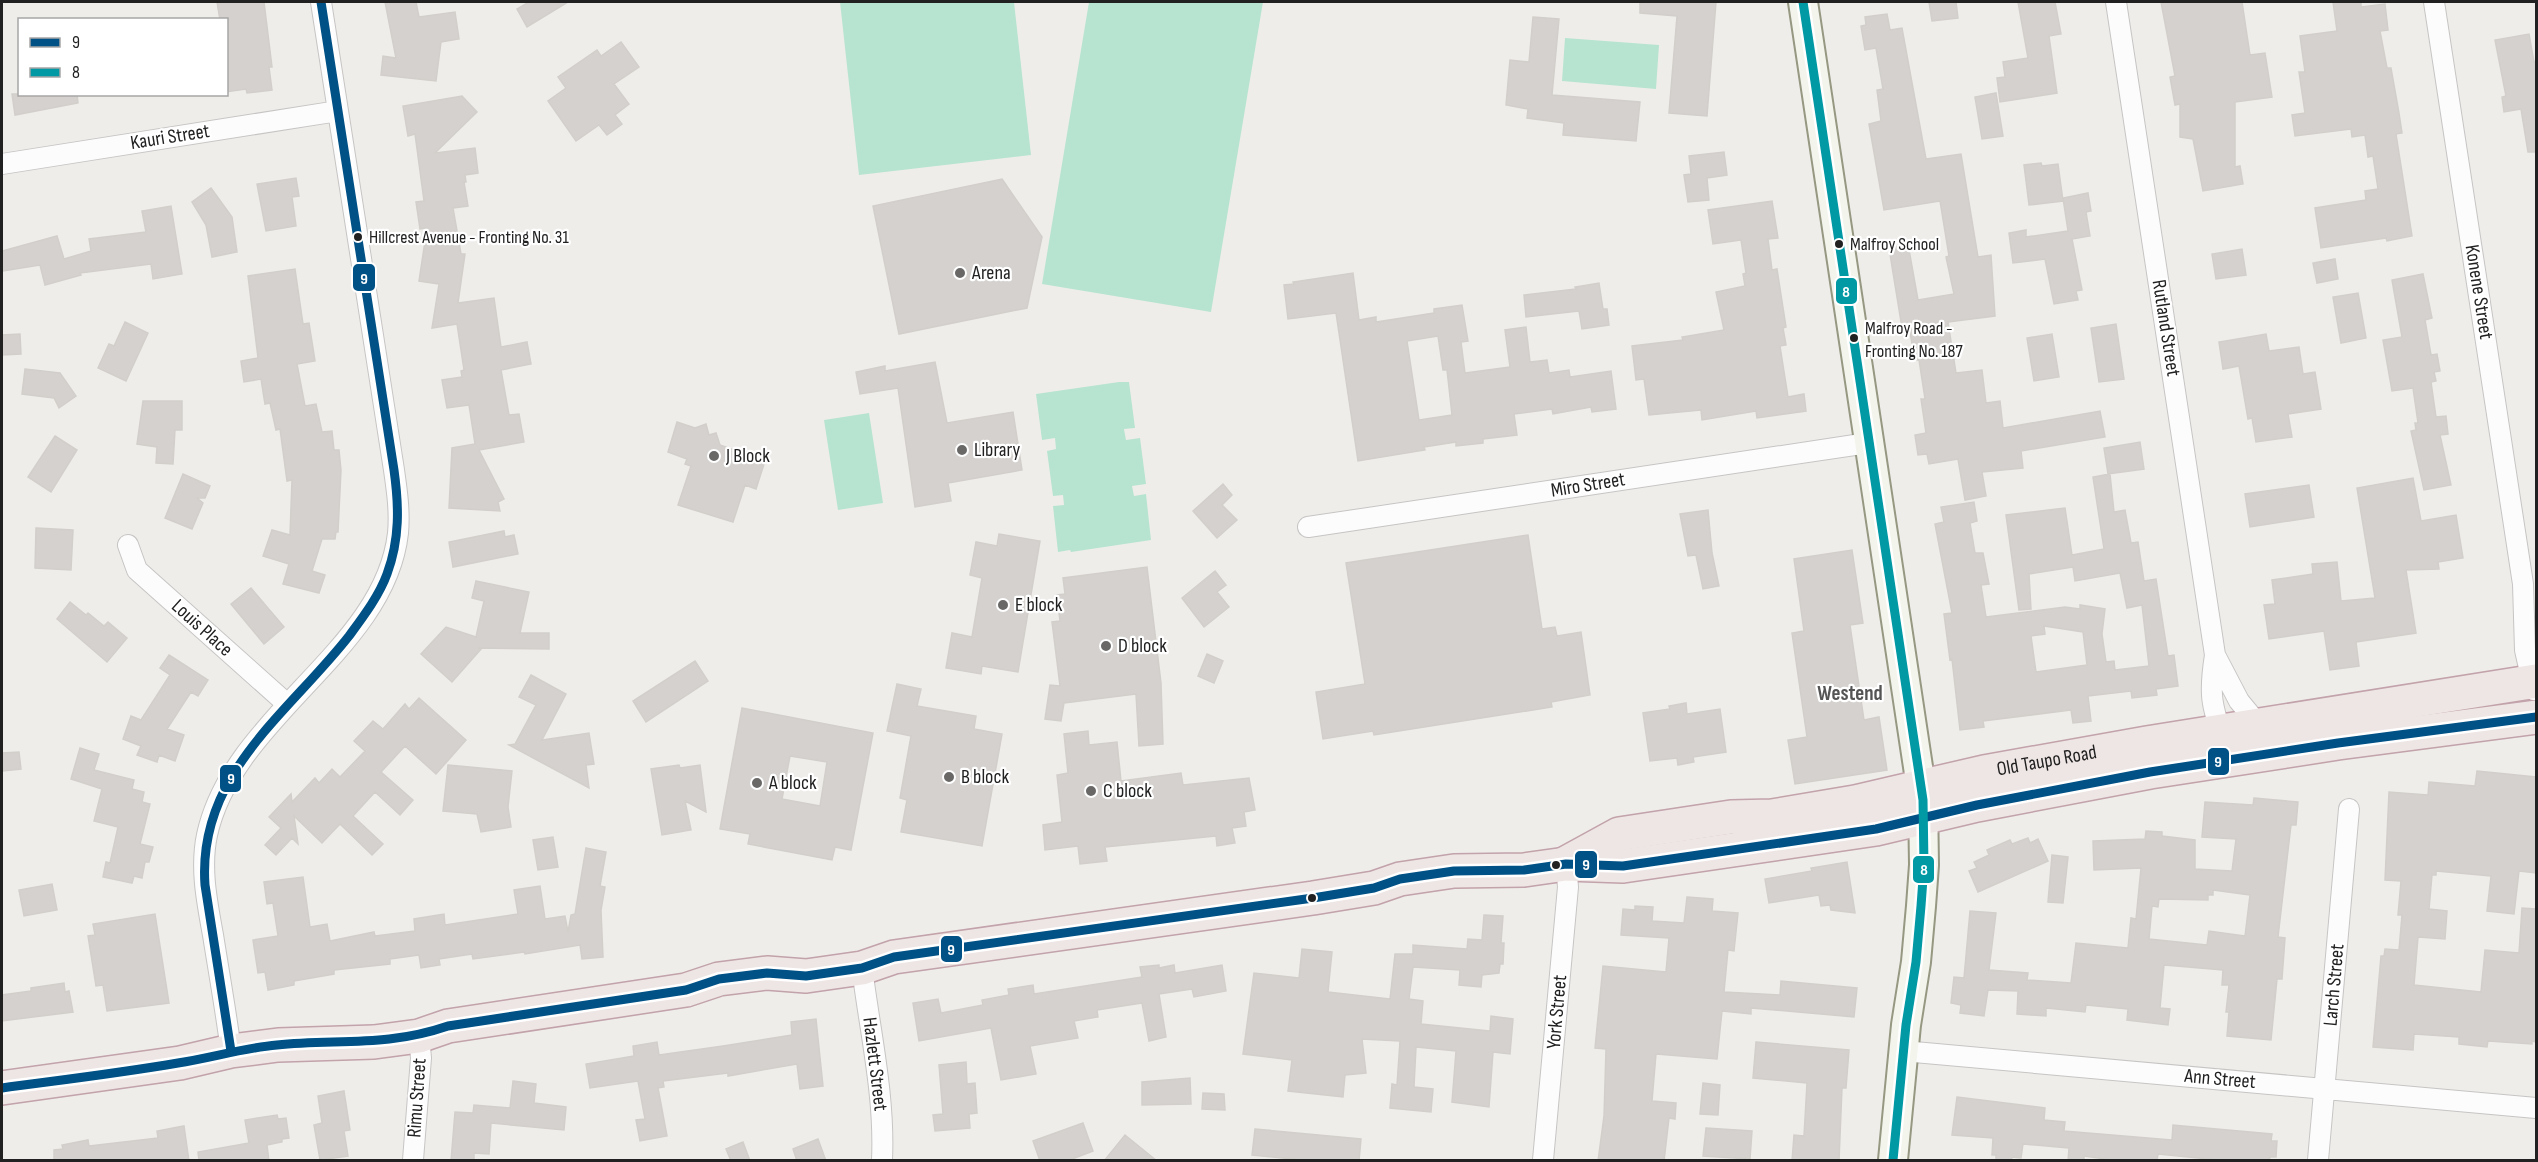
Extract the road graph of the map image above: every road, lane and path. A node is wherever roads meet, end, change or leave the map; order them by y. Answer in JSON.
{"nodes":[{"id":1,"x":321,"y":2,"type":"edge"},
{"id":2,"x":1803,"y":2,"type":"edge"},
{"id":3,"x":2116,"y":2,"type":"edge"},
{"id":4,"x":2434,"y":2,"type":"edge"},
{"id":5,"x":338,"y":111,"type":"junction"},
{"id":6,"x":2,"y":164,"type":"edge"},
{"id":7,"x":1868,"y":443,"type":"junction"},
{"id":8,"x":1308,"y":526,"type":"dead end"},
{"id":9,"x":128,"y":545,"type":"dead end"},
{"id":10,"x":2523,"y":584,"type":"junction"},
{"id":11,"x":2536,"y":615,"type":"edge"},
{"id":12,"x":2215,"y":655,"type":"junction"},
{"id":13,"x":2535,"y":686,"type":"edge"},
{"id":14,"x":286,"y":703,"type":"junction"},
{"id":15,"x":2536,"y":717,"type":"edge"},
{"id":16,"x":2258,"y":724,"type":"junction"},
{"id":17,"x":2220,"y":730,"type":"junction"},
{"id":18,"x":2231,"y":760,"type":"junction"},
{"id":19,"x":1922,"y":802,"type":"junction"},
{"id":20,"x":2349,"y":809,"type":"dead end"},
{"id":21,"x":1566,"y":864,"type":"junction"},
{"id":22,"x":862,"y":968,"type":"junction"},
{"id":23,"x":419,"y":1036,"type":"junction"},
{"id":24,"x":231,"y":1051,"type":"junction"},
{"id":25,"x":1903,"y":1051,"type":"junction"},
{"id":26,"x":2,"y":1088,"type":"edge"},
{"id":27,"x":2325,"y":1089,"type":"junction"},
{"id":28,"x":2536,"y":1108,"type":"edge"},
{"id":29,"x":413,"y":1161,"type":"edge"},
{"id":30,"x":882,"y":1161,"type":"edge"},
{"id":31,"x":1544,"y":1161,"type":"edge"},
{"id":32,"x":1893,"y":1161,"type":"edge"},
{"id":33,"x":2318,"y":1161,"type":"edge"}],
"edges":[{"from":1,"to":5,"type":"street"},
{"from":2,"to":7,"type":"main road"},
{"from":3,"to":12,"type":"street","name":"Rutland Street"},
{"from":4,"to":10,"type":"street","name":"Konene Street"},
{"from":5,"to":6,"type":"street","name":"Kauri Street"},
{"from":5,"to":14,"type":"street"},
{"from":7,"to":8,"type":"street","name":"Miro Street"},
{"from":7,"to":19,"type":"main road"},
{"from":9,"to":14,"type":"street","name":"Louis Place"},
{"from":10,"to":11,"type":"street","name":"Konene Street"},
{"from":10,"to":13,"type":"street","name":"Konene Street"},
{"from":12,"to":16,"type":"street","name":"Rutland Street"},
{"from":12,"to":17,"type":"street","name":"Rutland Street"},
{"from":13,"to":16,"type":"highway","name":"Old Taupo Road"},
{"from":14,"to":24,"type":"street"},
{"from":15,"to":18,"type":"highway","name":"Old Taupo Road"},
{"from":16,"to":17,"type":"highway","name":"Old Taupo Road"},
{"from":17,"to":18,"type":"street","name":"Rutland Street"},
{"from":17,"to":19,"type":"highway","name":"Old Taupo Road"},
{"from":18,"to":19,"type":"highway","name":"Old Taupo Road"},
{"from":19,"to":21,"type":"highway","name":"Old Taupo Road"},
{"from":19,"to":25,"type":"main road"},
{"from":20,"to":27,"type":"street","name":"Larch Street"},
{"from":21,"to":22,"type":"highway","name":"Old Taupo Road"},
{"from":21,"to":31,"type":"street","name":"York Street"},
{"from":22,"to":23,"type":"highway","name":"Old Taupo Road"},
{"from":22,"to":30,"type":"street","name":"Hazlett Street"},
{"from":23,"to":24,"type":"highway","name":"Old Taupo Road"},
{"from":23,"to":29,"type":"street","name":"Rimu Street"},
{"from":24,"to":26,"type":"highway","name":"Old Taupo Road"},
{"from":25,"to":27,"type":"street","name":"Ann Street"},
{"from":25,"to":32,"type":"main road"},
{"from":27,"to":28,"type":"street","name":"Ann Street"},
{"from":27,"to":33,"type":"street","name":"Larch Street"}]}
